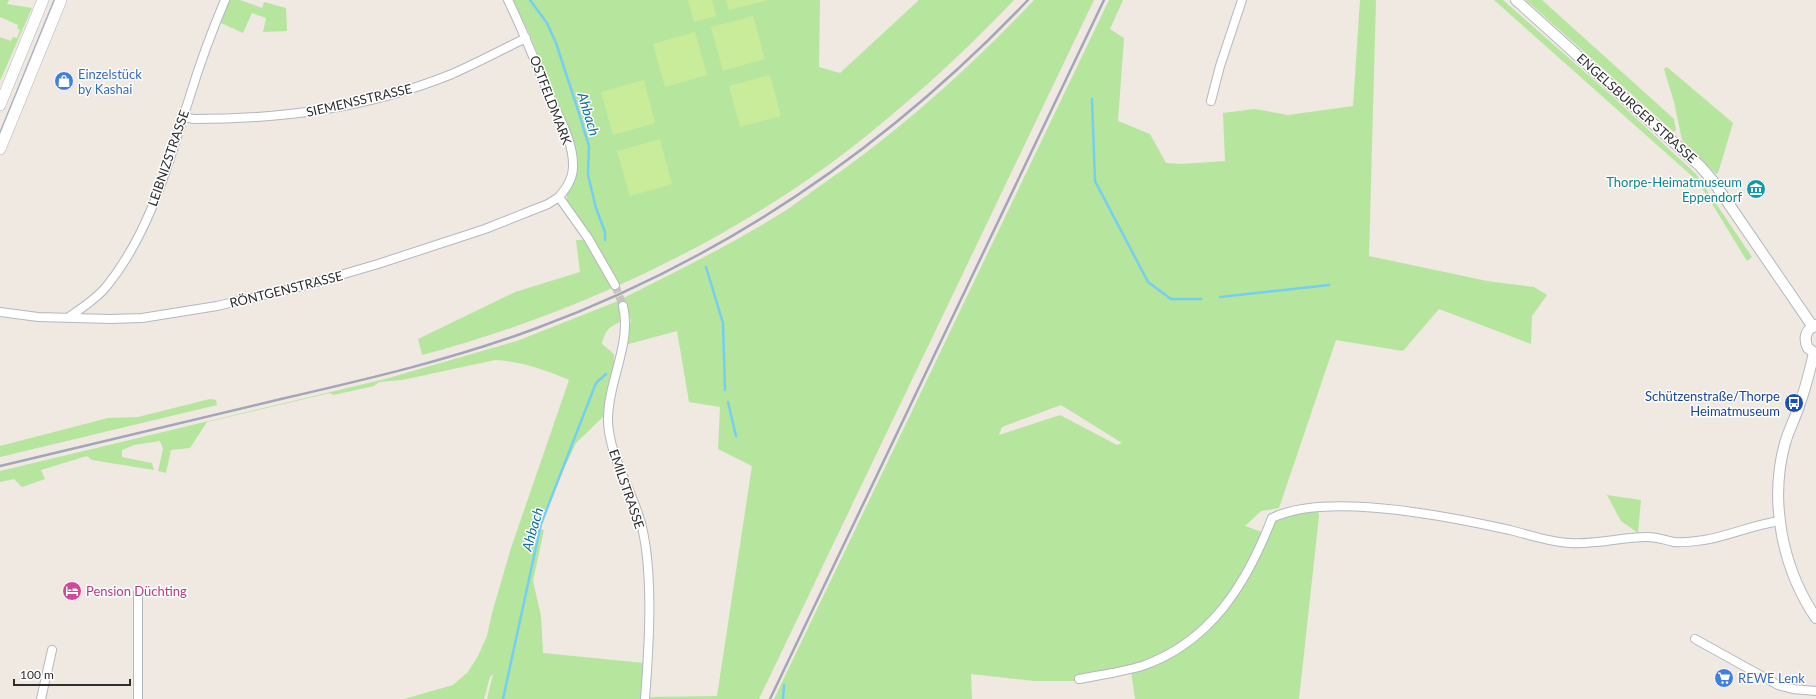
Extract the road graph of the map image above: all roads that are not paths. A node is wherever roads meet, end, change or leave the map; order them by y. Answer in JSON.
{"nodes":[{"id":1,"x":43,"y":0,"type":"edge"},
{"id":2,"x":61,"y":0,"type":"edge"},
{"id":3,"x":225,"y":0,"type":"edge"},
{"id":4,"x":508,"y":0,"type":"edge"},
{"id":5,"x":1242,"y":0,"type":"edge"},
{"id":6,"x":1516,"y":0,"type":"edge"},
{"id":7,"x":526,"y":38,"type":"junction"},
{"id":8,"x":1212,"y":101,"type":"dead end"},
{"id":9,"x":0,"y":105,"type":"edge"},
{"id":10,"x":183,"y":117,"type":"junction"},
{"id":11,"x":0,"y":149,"type":"edge"},
{"id":12,"x":559,"y":197,"type":"junction"},
{"id":13,"x":615,"y":285,"type":"tunnel mouth"},
{"id":14,"x":623,"y":306,"type":"tunnel mouth"},
{"id":15,"x":0,"y":312,"type":"edge"},
{"id":16,"x":69,"y":317,"type":"junction"},
{"id":17,"x":1814,"y":326,"type":"edge"},
{"id":18,"x":1815,"y":354,"type":"edge"},
{"id":19,"x":1781,"y":521,"type":"junction"},
{"id":20,"x":138,"y":594,"type":"dead end"},
{"id":21,"x":1816,"y":618,"type":"edge"},
{"id":22,"x":1695,"y":639,"type":"dead end"},
{"id":23,"x":52,"y":650,"type":"dead end"},
{"id":24,"x":1079,"y":679,"type":"dead end"},
{"id":25,"x":1816,"y":691,"type":"edge"},
{"id":26,"x":41,"y":699,"type":"edge"},
{"id":27,"x":138,"y":699,"type":"edge"},
{"id":28,"x":645,"y":699,"type":"edge"}],
"edges":[{"from":1,"to":9,"type":"main road"},
{"from":2,"to":11,"type":"main road"},
{"from":3,"to":10,"type":"street","name":"LEIBNIZSTRASSE"},
{"from":4,"to":7,"type":"street","name":"OSTFELDMARK"},
{"from":5,"to":8,"type":"street"},
{"from":6,"to":17,"type":"street","name":"ENGELSBURGER STRASSE"},
{"from":7,"to":10,"type":"street","name":"SIEMENSSTRASSE"},
{"from":7,"to":12,"type":"street","name":"OSTFELDMARK"},
{"from":10,"to":16,"type":"street","name":"LEIBNIZSTRASSE"},
{"from":12,"to":13,"type":"street"},
{"from":12,"to":16,"type":"street","name":"RÖNTGENSTRASSE"},
{"from":14,"to":28,"type":"street","name":"EMILSTRASSE"},
{"from":15,"to":16,"type":"street","name":"RÖNTGENSTRASSE"},
{"from":17,"to":18,"type":"street"},
{"from":18,"to":19,"type":"street"},
{"from":19,"to":21,"type":"street"},
{"from":19,"to":24,"type":"street"},
{"from":20,"to":27,"type":"street"},
{"from":22,"to":25,"type":"street"},
{"from":23,"to":26,"type":"street"}]}
